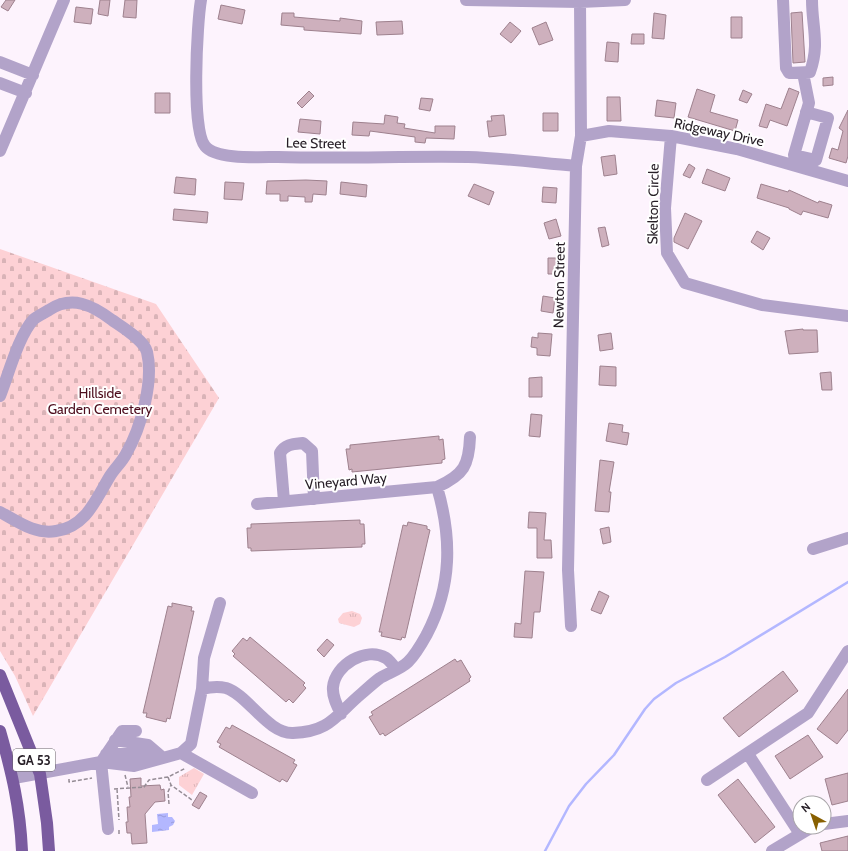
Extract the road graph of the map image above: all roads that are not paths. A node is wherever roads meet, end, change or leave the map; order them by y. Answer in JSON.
{"nodes":[{"id":1,"x":64,"y":0,"type":"edge"},
{"id":2,"x":201,"y":0,"type":"edge"},
{"id":3,"x":466,"y":0,"type":"edge"},
{"id":4,"x":625,"y":0,"type":"edge"},
{"id":5,"x":782,"y":0,"type":"edge"},
{"id":6,"x":812,"y":0,"type":"edge"},
{"id":7,"x":580,"y":2,"type":"junction"},
{"id":8,"x":0,"y":62,"type":"edge"},
{"id":9,"x":803,"y":73,"type":"junction"},
{"id":10,"x":33,"y":76,"type":"junction"},
{"id":11,"x":0,"y":83,"type":"edge"},
{"id":12,"x":26,"y":93,"type":"junction"},
{"id":13,"x":806,"y":112,"type":"dead end"},
{"id":14,"x":5,"y":127,"type":"edge"},
{"id":15,"x":581,"y":136,"type":"junction"},
{"id":16,"x":671,"y":136,"type":"junction"},
{"id":17,"x":0,"y":151,"type":"edge"},
{"id":18,"x":576,"y":166,"type":"junction"},
{"id":19,"x":848,"y":181,"type":"edge"},
{"id":20,"x":848,"y":316,"type":"edge"},
{"id":21,"x":0,"y":396,"type":"edge"},
{"id":22,"x":470,"y":437,"type":"dead end"},
{"id":23,"x":437,"y":487,"type":"junction"},
{"id":24,"x":314,"y":499,"type":"junction"},
{"id":25,"x":284,"y":501,"type":"junction"},
{"id":26,"x":257,"y":504,"type":"dead end"},
{"id":27,"x":0,"y":512,"type":"edge"},
{"id":28,"x":848,"y":538,"type":"edge"},
{"id":29,"x":813,"y":549,"type":"dead end"},
{"id":30,"x":220,"y":603,"type":"dead end"},
{"id":31,"x":571,"y":626,"type":"dead end"},
{"id":32,"x":848,"y":651,"type":"edge"},
{"id":33,"x":396,"y":669,"type":"junction"},
{"id":34,"x":0,"y":675,"type":"edge"},
{"id":35,"x":202,"y":689,"type":"junction"},
{"id":36,"x":341,"y":714,"type":"junction"},
{"id":37,"x":0,"y":731,"type":"edge"},
{"id":38,"x":136,"y":731,"type":"dead end"},
{"id":39,"x":115,"y":740,"type":"junction"},
{"id":40,"x":181,"y":754,"type":"junction"},
{"id":41,"x":748,"y":754,"type":"junction"},
{"id":42,"x":104,"y":758,"type":"junction"},
{"id":43,"x":162,"y":758,"type":"junction"},
{"id":44,"x":40,"y":774,"type":"junction"},
{"id":45,"x":14,"y":778,"type":"junction"},
{"id":46,"x":707,"y":780,"type":"dead end"},
{"id":47,"x":252,"y":793,"type":"dead end"},
{"id":48,"x":848,"y":821,"type":"edge"},
{"id":49,"x":792,"y":822,"type":"edge"},
{"id":50,"x":832,"y":823,"type":"edge"},
{"id":51,"x":113,"y":829,"type":"road end"},
{"id":52,"x":798,"y":835,"type":"edge"},
{"id":53,"x":22,"y":851,"type":"edge"},
{"id":54,"x":48,"y":851,"type":"edge"},
{"id":55,"x":772,"y":851,"type":"edge"}],
"edges":[{"from":1,"to":10,"type":"street"},
{"from":2,"to":18,"type":"street","name":"Lee Street"},
{"from":3,"to":7,"type":"street"},
{"from":4,"to":7,"type":"street"},
{"from":5,"to":9,"type":"street"},
{"from":6,"to":9,"type":"street"},
{"from":7,"to":15,"type":"street","name":"Newton Street"},
{"from":8,"to":10,"type":"street"},
{"from":9,"to":13,"type":"street"},
{"from":10,"to":12,"type":"street"},
{"from":11,"to":12,"type":"street"},
{"from":12,"to":14,"type":"street"},
{"from":14,"to":17,"type":"street"},
{"from":15,"to":16,"type":"street","name":"Ridgeway Drive"},
{"from":15,"to":18,"type":"street","name":"Newton Street"},
{"from":16,"to":19,"type":"street","name":"Ridgeway Drive"},
{"from":16,"to":20,"type":"street","name":"Skelton Circle"},
{"from":18,"to":31,"type":"street","name":"Newton Street"},
{"from":21,"to":27,"type":"street"},
{"from":22,"to":23,"type":"street","name":"Vineyard Way"},
{"from":23,"to":24,"type":"street","name":"Vineyard Way"},
{"from":23,"to":33,"type":"street"},
{"from":24,"to":25,"type":"street","name":"Vineyard Way"},
{"from":24,"to":25,"type":"street"},
{"from":25,"to":26,"type":"street","name":"Vineyard Way"},
{"from":28,"to":29,"type":"street"},
{"from":30,"to":35,"type":"street"},
{"from":32,"to":41,"type":"street"},
{"from":33,"to":36,"type":"street"},
{"from":33,"to":36,"type":"street"},
{"from":34,"to":44,"type":"main road","number":"GA 53"},
{"from":35,"to":36,"type":"street"},
{"from":35,"to":40,"type":"street"},
{"from":37,"to":45,"type":"main road","number":"GA 53"},
{"from":38,"to":39,"type":"street"},
{"from":39,"to":42,"type":"street"},
{"from":39,"to":43,"type":"street"},
{"from":40,"to":43,"type":"street"},
{"from":40,"to":47,"type":"street"},
{"from":41,"to":46,"type":"street"},
{"from":41,"to":49,"type":"street"},
{"from":42,"to":43,"type":"street"},
{"from":42,"to":44,"type":"street"},
{"from":42,"to":51,"type":"street"},
{"from":44,"to":45,"type":"street"},
{"from":44,"to":54,"type":"main road","number":"GA 53"},
{"from":45,"to":53,"type":"main road","number":"GA 53"},
{"from":48,"to":50,"type":"street"},
{"from":52,"to":55,"type":"street"}]}
